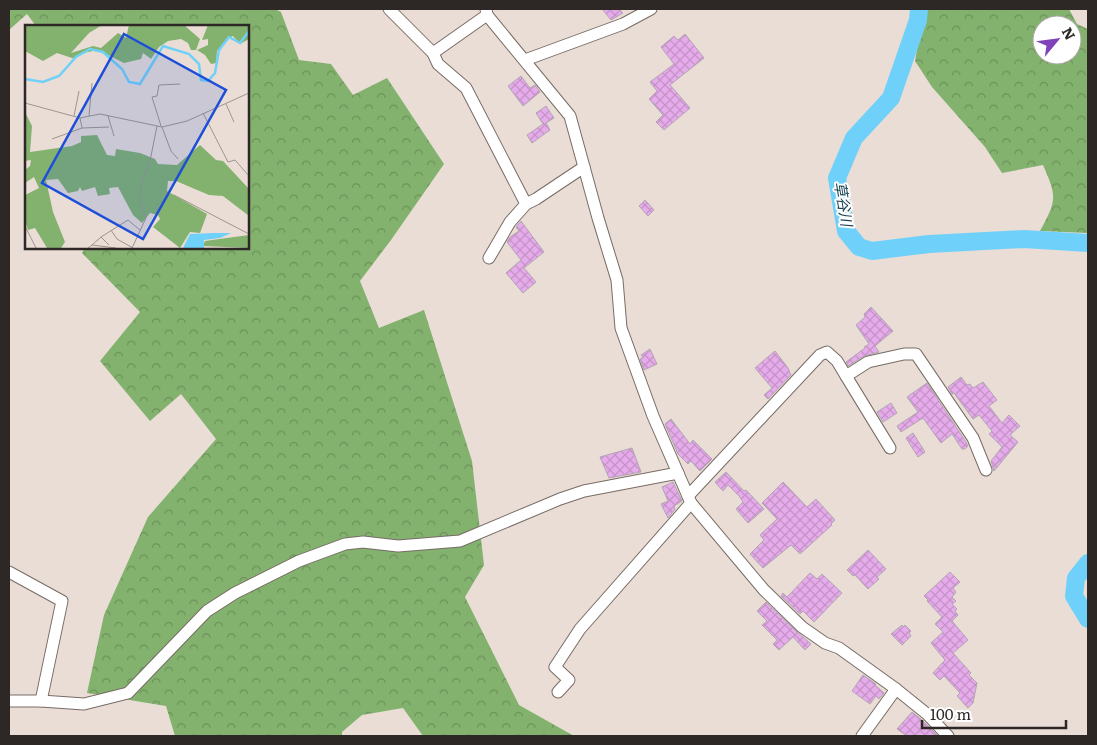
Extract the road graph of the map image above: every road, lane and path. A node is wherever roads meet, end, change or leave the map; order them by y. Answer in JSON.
{"nodes":[{"id":1,"x":389,"y":9,"type":"edge"},
{"id":2,"x":651,"y":9,"type":"edge"},
{"id":3,"x":486,"y":12,"type":"edge"},
{"id":4,"x":433,"y":54,"type":"junction"},
{"id":5,"x":525,"y":60,"type":"junction"},
{"id":6,"x":584,"y":167,"type":"junction"},
{"id":7,"x":526,"y":204,"type":"junction"},
{"id":8,"x":489,"y":258,"type":"dead end"},
{"id":9,"x":846,"y":376,"type":"junction"},
{"id":10,"x":890,"y":448,"type":"dead end"},
{"id":11,"x":986,"y":470,"type":"dead end"},
{"id":12,"x":678,"y":473,"type":"junction"},
{"id":13,"x":690,"y":500,"type":"junction"},
{"id":14,"x":9,"y":572,"type":"edge"},
{"id":15,"x":896,"y":688,"type":"junction"},
{"id":16,"x":558,"y":692,"type":"dead end"},
{"id":17,"x":9,"y":701,"type":"edge"},
{"id":18,"x":41,"y":701,"type":"junction"},
{"id":19,"x":862,"y":736,"type":"edge"},
{"id":20,"x":948,"y":736,"type":"edge"}],
"edges":[{"from":1,"to":4,"type":"street"},
{"from":2,"to":5,"type":"street"},
{"from":3,"to":4,"type":"street"},
{"from":3,"to":5,"type":"street"},
{"from":4,"to":7,"type":"street"},
{"from":5,"to":6,"type":"street"},
{"from":6,"to":7,"type":"street"},
{"from":6,"to":12,"type":"street"},
{"from":7,"to":8,"type":"street"},
{"from":9,"to":10,"type":"street"},
{"from":9,"to":11,"type":"street"},
{"from":9,"to":13,"type":"street"},
{"from":12,"to":13,"type":"street"},
{"from":12,"to":18,"type":"street"},
{"from":13,"to":15,"type":"street"},
{"from":13,"to":16,"type":"street"},
{"from":14,"to":18,"type":"street"},
{"from":15,"to":19,"type":"street"},
{"from":15,"to":20,"type":"street"},
{"from":17,"to":18,"type":"street"}]}
